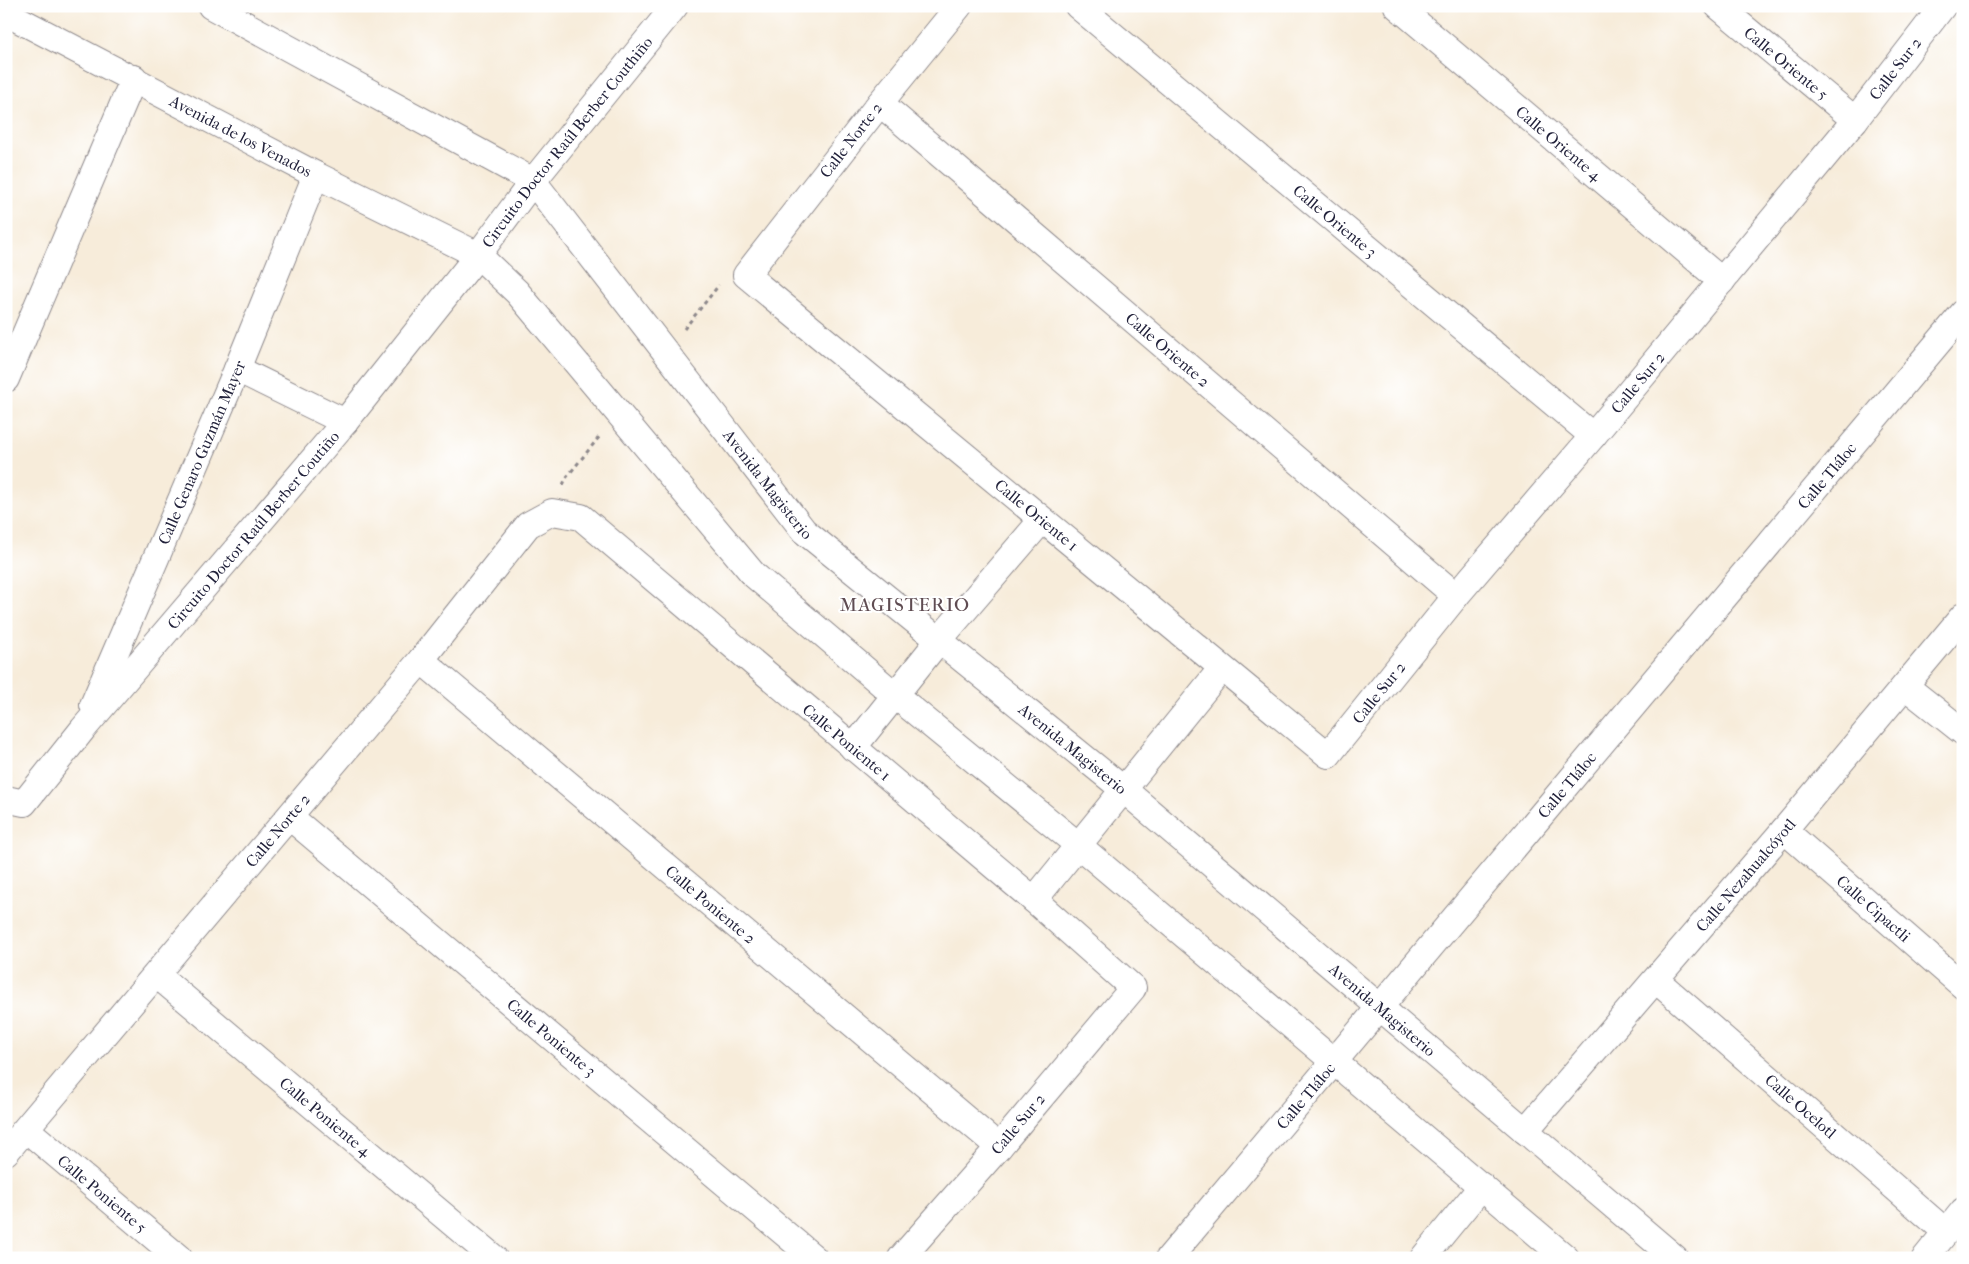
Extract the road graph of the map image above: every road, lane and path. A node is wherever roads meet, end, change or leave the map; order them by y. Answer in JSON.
{"nodes":[{"id":1,"x":211,"y":6,"type":"edge"},
{"id":2,"x":675,"y":6,"type":"edge"},
{"id":3,"x":959,"y":6,"type":"edge"},
{"id":4,"x":1078,"y":6,"type":"edge"},
{"id":5,"x":1397,"y":6,"type":"edge"},
{"id":6,"x":1718,"y":6,"type":"edge"},
{"id":7,"x":1943,"y":6,"type":"edge"},
{"id":8,"x":6,"y":13,"type":"edge"},
{"id":9,"x":134,"y":78,"type":"junction"},
{"id":10,"x":880,"y":103,"type":"junction"},
{"id":11,"x":1854,"y":120,"type":"junction"},
{"id":12,"x":316,"y":175,"type":"junction"},
{"id":13,"x":533,"y":180,"type":"junction"},
{"id":14,"x":478,"y":254,"type":"junction"},
{"id":15,"x":746,"y":275,"type":"joint"},
{"id":16,"x":1722,"y":280,"type":"junction"},
{"id":17,"x":720,"y":284,"type":"dead end"},
{"id":18,"x":1963,"y":313,"type":"edge"},
{"id":19,"x":665,"y":353,"type":"junction"},
{"id":20,"x":237,"y":369,"type":"junction"},
{"id":21,"x":6,"y":378,"type":"edge"},
{"id":22,"x":619,"y":412,"type":"junction"},
{"id":23,"x":345,"y":422,"type":"junction"},
{"id":24,"x":1593,"y":436,"type":"junction"},
{"id":25,"x":552,"y":512,"type":"junction"},
{"id":26,"x":1042,"y":520,"type":"junction"},
{"id":27,"x":1456,"y":596,"type":"junction"},
{"id":28,"x":1963,"y":616,"type":"edge"},
{"id":29,"x":940,"y":640,"type":"junction"},
{"id":30,"x":421,"y":660,"type":"junction"},
{"id":31,"x":1222,"y":668,"type":"junction"},
{"id":32,"x":1905,"y":686,"type":"junction"},
{"id":33,"x":896,"y":696,"type":"junction"},
{"id":34,"x":83,"y":728,"type":"junction"},
{"id":35,"x":1963,"y":732,"type":"edge"},
{"id":36,"x":853,"y":748,"type":"junction"},
{"id":37,"x":1328,"y":755,"type":"joint"},
{"id":38,"x":1123,"y":789,"type":"junction"},
{"id":39,"x":15,"y":801,"type":"edge"},
{"id":40,"x":290,"y":817,"type":"junction"},
{"id":41,"x":1784,"y":830,"type":"junction"},
{"id":42,"x":1078,"y":845,"type":"junction"},
{"id":43,"x":1034,"y":900,"type":"junction"},
{"id":44,"x":157,"y":975,"type":"junction"},
{"id":45,"x":1656,"y":980,"type":"junction"},
{"id":46,"x":1963,"y":986,"type":"edge"},
{"id":47,"x":1133,"y":988,"type":"joint"},
{"id":48,"x":1379,"y":1008,"type":"junction"},
{"id":49,"x":1333,"y":1061,"type":"junction"},
{"id":50,"x":26,"y":1129,"type":"junction"},
{"id":51,"x":1526,"y":1131,"type":"junction"},
{"id":52,"x":999,"y":1147,"type":"junction"},
{"id":53,"x":6,"y":1152,"type":"edge"},
{"id":54,"x":1482,"y":1186,"type":"junction"},
{"id":55,"x":1963,"y":1211,"type":"edge"},
{"id":56,"x":1946,"y":1232,"type":"junction"},
{"id":57,"x":179,"y":1258,"type":"edge"},
{"id":58,"x":494,"y":1258,"type":"edge"},
{"id":59,"x":814,"y":1258,"type":"edge"},
{"id":60,"x":901,"y":1258,"type":"edge"},
{"id":61,"x":1169,"y":1258,"type":"edge"},
{"id":62,"x":1423,"y":1258,"type":"edge"},
{"id":63,"x":1566,"y":1258,"type":"edge"},
{"id":64,"x":1675,"y":1258,"type":"edge"},
{"id":65,"x":1924,"y":1258,"type":"edge"}],
"edges":[{"from":1,"to":13,"type":"street"},
{"from":2,"to":13,"type":"street","name":"Circuito Doctor Raúl Berber Couthiño"},
{"from":3,"to":10,"type":"street","name":"Calle Norte 2"},
{"from":4,"to":24,"type":"street","name":"Calle Oriente 3"},
{"from":5,"to":16,"type":"street","name":"Calle Oriente 4"},
{"from":6,"to":11,"type":"street","name":"Calle Oriente 5"},
{"from":7,"to":11,"type":"street","name":"Calle Sur 2"},
{"from":8,"to":9,"type":"street","name":"Avenida de los Venados"},
{"from":9,"to":12,"type":"street","name":"Avenida de los Venados"},
{"from":9,"to":21,"type":"street"},
{"from":10,"to":15,"type":"street","name":"Calle Norte 2"},
{"from":10,"to":27,"type":"street","name":"Calle Oriente 2"},
{"from":11,"to":16,"type":"street","name":"Calle Sur 2"},
{"from":12,"to":14,"type":"street","name":"Avenida de los Venados"},
{"from":12,"to":20,"type":"street","name":"Calle Genaro Guzmán Mayer"},
{"from":13,"to":14,"type":"street","name":"Circuito Doctor Raúl Berber Couthiño"},
{"from":13,"to":19,"type":"street","name":"Avenida Magisterio"},
{"from":14,"to":22,"type":"street"},
{"from":14,"to":23,"type":"street","name":"Circuito Doctor Raúl Berber Coutiño"},
{"from":15,"to":26,"type":"street","name":"Calle Oriente 1"},
{"from":16,"to":24,"type":"street","name":"Calle Sur 2"},
{"from":17,"to":19,"type":"path"},
{"from":18,"to":48,"type":"street","name":"Calle Tláloc"},
{"from":19,"to":29,"type":"street","name":"Avenida Magisterio"},
{"from":20,"to":23,"type":"street"},
{"from":20,"to":34,"type":"street","name":"Calle Genaro Guzmán Mayer"},
{"from":22,"to":25,"type":"path"},
{"from":22,"to":33,"type":"street"},
{"from":23,"to":34,"type":"street","name":"Circuito Doctor Raúl Berber Coutiño"},
{"from":24,"to":27,"type":"street","name":"Calle Sur 2"},
{"from":25,"to":30,"type":"street","name":"Calle Norte 2"},
{"from":25,"to":36,"type":"street","name":"Calle Poniente 1"},
{"from":26,"to":29,"type":"street"},
{"from":26,"to":31,"type":"street","name":"Calle Oriente 1"},
{"from":27,"to":37,"type":"street","name":"Calle Sur 2"},
{"from":28,"to":32,"type":"street","name":"Calle Nezahualcóyotl"},
{"from":29,"to":33,"type":"street"},
{"from":29,"to":38,"type":"street","name":"Avenida Magisterio"},
{"from":30,"to":40,"type":"street","name":"Calle Norte 2"},
{"from":30,"to":52,"type":"street","name":"Calle Poniente 2"},
{"from":31,"to":37,"type":"street","name":"Calle Oriente 1"},
{"from":31,"to":38,"type":"street"},
{"from":32,"to":35,"type":"street"},
{"from":32,"to":41,"type":"street","name":"Calle Nezahualcóyotl"},
{"from":33,"to":36,"type":"street"},
{"from":33,"to":42,"type":"street"},
{"from":34,"to":39,"type":"street","name":"Circuito Doctor Raúl Berber Coutiño"},
{"from":36,"to":43,"type":"street","name":"Calle Poniente 1"},
{"from":38,"to":42,"type":"street"},
{"from":38,"to":48,"type":"street","name":"Avenida Magisterio"},
{"from":40,"to":44,"type":"street","name":"Calle Norte 2"},
{"from":40,"to":59,"type":"street","name":"Calle Poniente 3"},
{"from":41,"to":45,"type":"street","name":"Calle Nezahualcóyotl"},
{"from":41,"to":46,"type":"street","name":"Calle Cipactli"},
{"from":42,"to":43,"type":"street"},
{"from":42,"to":49,"type":"street"},
{"from":43,"to":47,"type":"street","name":"Calle Poniente 1"},
{"from":44,"to":50,"type":"street","name":"Calle Norte 2"},
{"from":44,"to":58,"type":"street","name":"Calle Poniente 4"},
{"from":45,"to":51,"type":"street","name":"Calle Nezahualcóyotl"},
{"from":45,"to":56,"type":"street","name":"Calle Ocelotl"},
{"from":47,"to":52,"type":"street","name":"Calle Sur 2"},
{"from":48,"to":49,"type":"street","name":"Calle Tláloc"},
{"from":48,"to":51,"type":"street","name":"Avenida Magisterio"},
{"from":49,"to":54,"type":"street"},
{"from":49,"to":61,"type":"street","name":"Calle Tláloc"},
{"from":50,"to":53,"type":"street","name":"Calle Norte 2"},
{"from":50,"to":57,"type":"street","name":"Calle Poniente 5"},
{"from":51,"to":64,"type":"street","name":"Avenida Magisterio"},
{"from":52,"to":60,"type":"street","name":"Calle Sur 2"},
{"from":54,"to":62,"type":"street"},
{"from":54,"to":63,"type":"street"},
{"from":55,"to":56,"type":"street"},
{"from":56,"to":65,"type":"street"}]}
